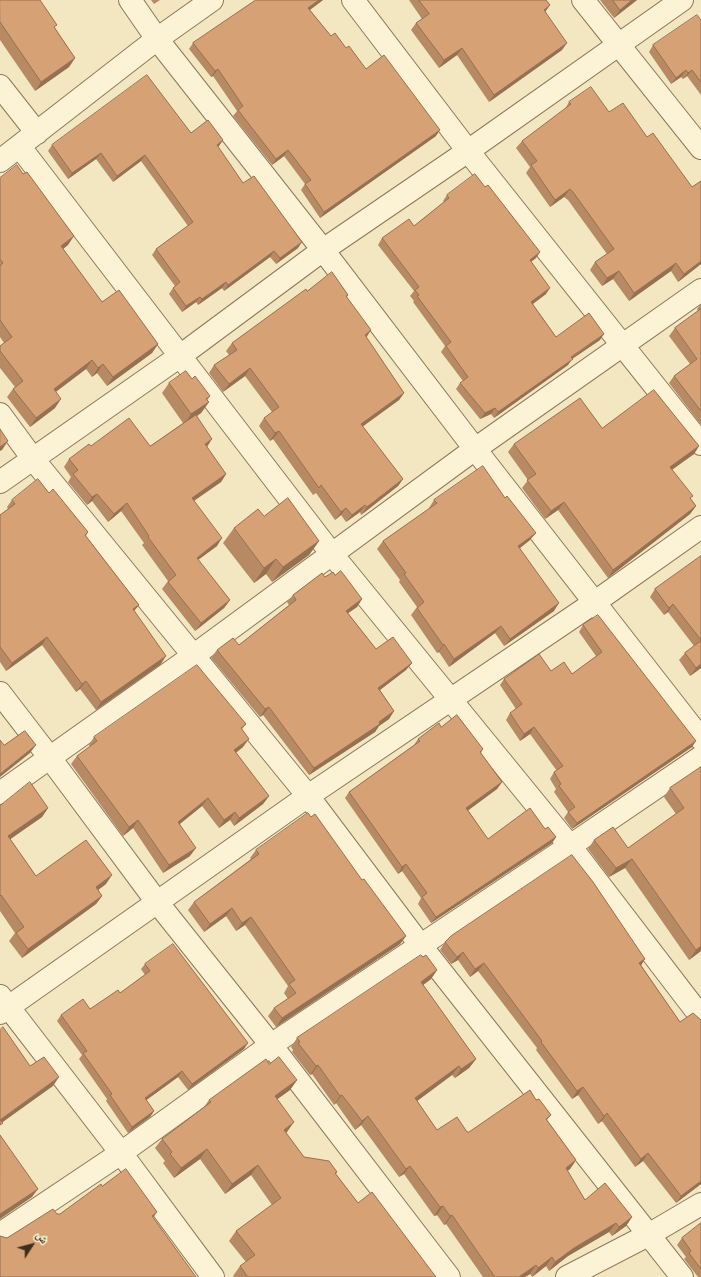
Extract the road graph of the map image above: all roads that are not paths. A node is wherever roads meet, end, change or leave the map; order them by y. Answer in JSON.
{"nodes":[{"id":1,"x":130,"y":0,"type":"edge"},
{"id":2,"x":212,"y":0,"type":"edge"},
{"id":3,"x":353,"y":0,"type":"edge"},
{"id":4,"x":583,"y":0,"type":"edge"},
{"id":5,"x":682,"y":0,"type":"edge"},
{"id":6,"x":158,"y":39,"type":"junction"},
{"id":7,"x":619,"y":45,"type":"junction"},
{"id":8,"x":0,"y":86,"type":"edge"},
{"id":9,"x":37,"y":133,"type":"junction"},
{"id":10,"x":20,"y":147,"type":"junction"},
{"id":11,"x":701,"y":148,"type":"edge"},
{"id":12,"x":468,"y":151,"type":"junction"},
{"id":13,"x":0,"y":161,"type":"edge"},
{"id":14,"x":323,"y":250,"type":"junction"},
{"id":15,"x":701,"y":290,"type":"edge"},
{"id":16,"x":621,"y":346,"type":"junction"},
{"id":17,"x":180,"y":356,"type":"junction"},
{"id":18,"x":0,"y":414,"type":"edge"},
{"id":19,"x":701,"y":444,"type":"edge"},
{"id":20,"x":475,"y":449,"type":"junction"},
{"id":21,"x":33,"y":459,"type":"junction"},
{"id":22,"x":0,"y":482,"type":"edge"},
{"id":23,"x":701,"y":527,"type":"edge"},
{"id":24,"x":331,"y":553,"type":"junction"},
{"id":25,"x":595,"y":602,"type":"junction"},
{"id":26,"x":192,"y":656,"type":"junction"},
{"id":27,"x":0,"y":693,"type":"edge"},
{"id":28,"x":451,"y":700,"type":"junction"},
{"id":29,"x":701,"y":739,"type":"edge"},
{"id":30,"x":701,"y":757,"type":"edge"},
{"id":31,"x":50,"y":758,"type":"junction"},
{"id":32,"x":0,"y":793,"type":"edge"},
{"id":33,"x":308,"y":796,"type":"junction"},
{"id":34,"x":570,"y":846,"type":"junction"},
{"id":35,"x":158,"y":902,"type":"junction"},
{"id":36,"x":421,"y":946,"type":"junction"},
{"id":37,"x":3,"y":1005,"type":"edge"},
{"id":38,"x":701,"y":1017,"type":"edge"},
{"id":39,"x":271,"y":1045,"type":"junction"},
{"id":40,"x":121,"y":1153,"type":"junction"},
{"id":41,"x":701,"y":1204,"type":"edge"},
{"id":42,"x":0,"y":1234,"type":"edge"},
{"id":43,"x":650,"y":1234,"type":"junction"},
{"id":44,"x":213,"y":1277,"type":"edge"},
{"id":45,"x":449,"y":1277,"type":"edge"},
{"id":46,"x":567,"y":1277,"type":"edge"},
{"id":47,"x":682,"y":1277,"type":"edge"}],
"edges":[{"from":1,"to":6,"type":"street"},
{"from":2,"to":6,"type":"street"},
{"from":3,"to":12,"type":"street"},
{"from":4,"to":7,"type":"street"},
{"from":5,"to":7,"type":"street"},
{"from":6,"to":9,"type":"street"},
{"from":6,"to":14,"type":"street"},
{"from":7,"to":11,"type":"street"},
{"from":7,"to":12,"type":"street"},
{"from":8,"to":9,"type":"street"},
{"from":9,"to":10,"type":"street"},
{"from":10,"to":13,"type":"street"},
{"from":10,"to":17,"type":"street"},
{"from":12,"to":14,"type":"street"},
{"from":12,"to":16,"type":"street"},
{"from":14,"to":17,"type":"street"},
{"from":14,"to":20,"type":"street"},
{"from":15,"to":16,"type":"street"},
{"from":16,"to":19,"type":"street"},
{"from":16,"to":20,"type":"street"},
{"from":17,"to":21,"type":"street"},
{"from":17,"to":24,"type":"street"},
{"from":18,"to":21,"type":"street"},
{"from":20,"to":24,"type":"street"},
{"from":20,"to":25,"type":"street"},
{"from":21,"to":22,"type":"street"},
{"from":21,"to":26,"type":"street"},
{"from":23,"to":25,"type":"street"},
{"from":24,"to":26,"type":"street"},
{"from":24,"to":28,"type":"street"},
{"from":25,"to":28,"type":"street"},
{"from":25,"to":29,"type":"street"},
{"from":26,"to":31,"type":"street"},
{"from":26,"to":33,"type":"street"},
{"from":27,"to":31,"type":"street"},
{"from":28,"to":33,"type":"street"},
{"from":28,"to":34,"type":"street"},
{"from":30,"to":34,"type":"street"},
{"from":31,"to":32,"type":"street"},
{"from":31,"to":35,"type":"street"},
{"from":33,"to":35,"type":"street"},
{"from":33,"to":36,"type":"street"},
{"from":34,"to":36,"type":"street"},
{"from":34,"to":38,"type":"street"},
{"from":35,"to":37,"type":"street"},
{"from":35,"to":39,"type":"street"},
{"from":36,"to":39,"type":"street"},
{"from":36,"to":43,"type":"street"},
{"from":37,"to":40,"type":"street"},
{"from":39,"to":40,"type":"street"},
{"from":39,"to":45,"type":"street"},
{"from":40,"to":42,"type":"street"},
{"from":40,"to":44,"type":"street"},
{"from":41,"to":43,"type":"street"},
{"from":43,"to":46,"type":"street"},
{"from":43,"to":47,"type":"street"}]}
